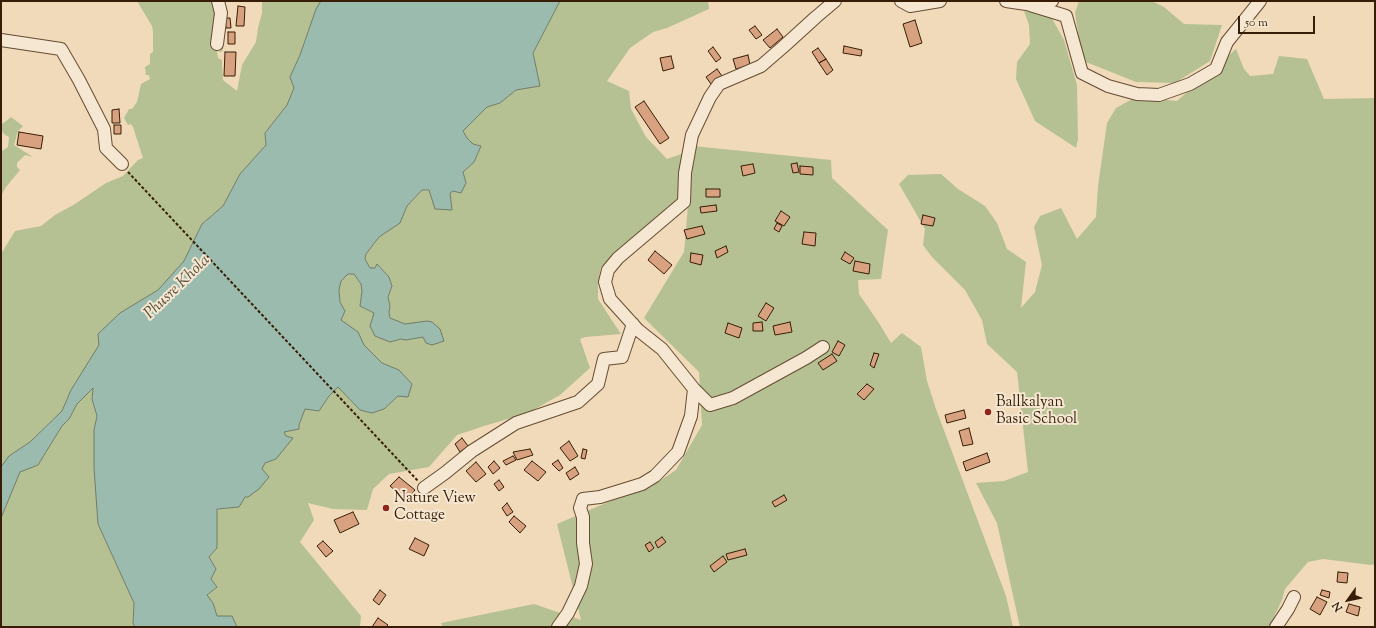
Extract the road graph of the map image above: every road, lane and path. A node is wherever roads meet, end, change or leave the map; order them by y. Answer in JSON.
{"nodes":[{"id":1,"x":218,"y":1,"type":"edge"},
{"id":2,"x":835,"y":1,"type":"edge"},
{"id":3,"x":901,"y":1,"type":"edge"},
{"id":4,"x":940,"y":1,"type":"edge"},
{"id":5,"x":1006,"y":1,"type":"edge"},
{"id":6,"x":1052,"y":1,"type":"edge"},
{"id":7,"x":1260,"y":1,"type":"edge"},
{"id":8,"x":1030,"y":5,"type":"junction"},
{"id":9,"x":1,"y":40,"type":"edge"},
{"id":10,"x":217,"y":44,"type":"dead end"},
{"id":11,"x":122,"y":164,"type":"joint"},
{"id":12,"x":633,"y":324,"type":"junction"},
{"id":13,"x":823,"y":347,"type":"dead end"},
{"id":14,"x":694,"y":389,"type":"junction"},
{"id":15,"x":424,"y":488,"type":"joint"},
{"id":16,"x":1294,"y":597,"type":"dead end"},
{"id":17,"x":558,"y":627,"type":"edge"},
{"id":18,"x":1276,"y":627,"type":"edge"}],
"edges":[{"from":1,"to":10,"type":"street"},
{"from":2,"to":12,"type":"street"},
{"from":3,"to":4,"type":"street"},
{"from":5,"to":8,"type":"street"},
{"from":6,"to":8,"type":"street"},
{"from":7,"to":8,"type":"street"},
{"from":9,"to":11,"type":"street"},
{"from":11,"to":15,"type":"path"},
{"from":12,"to":14,"type":"street"},
{"from":12,"to":15,"type":"street"},
{"from":13,"to":14,"type":"street"},
{"from":14,"to":17,"type":"street"},
{"from":16,"to":18,"type":"street"}]}
